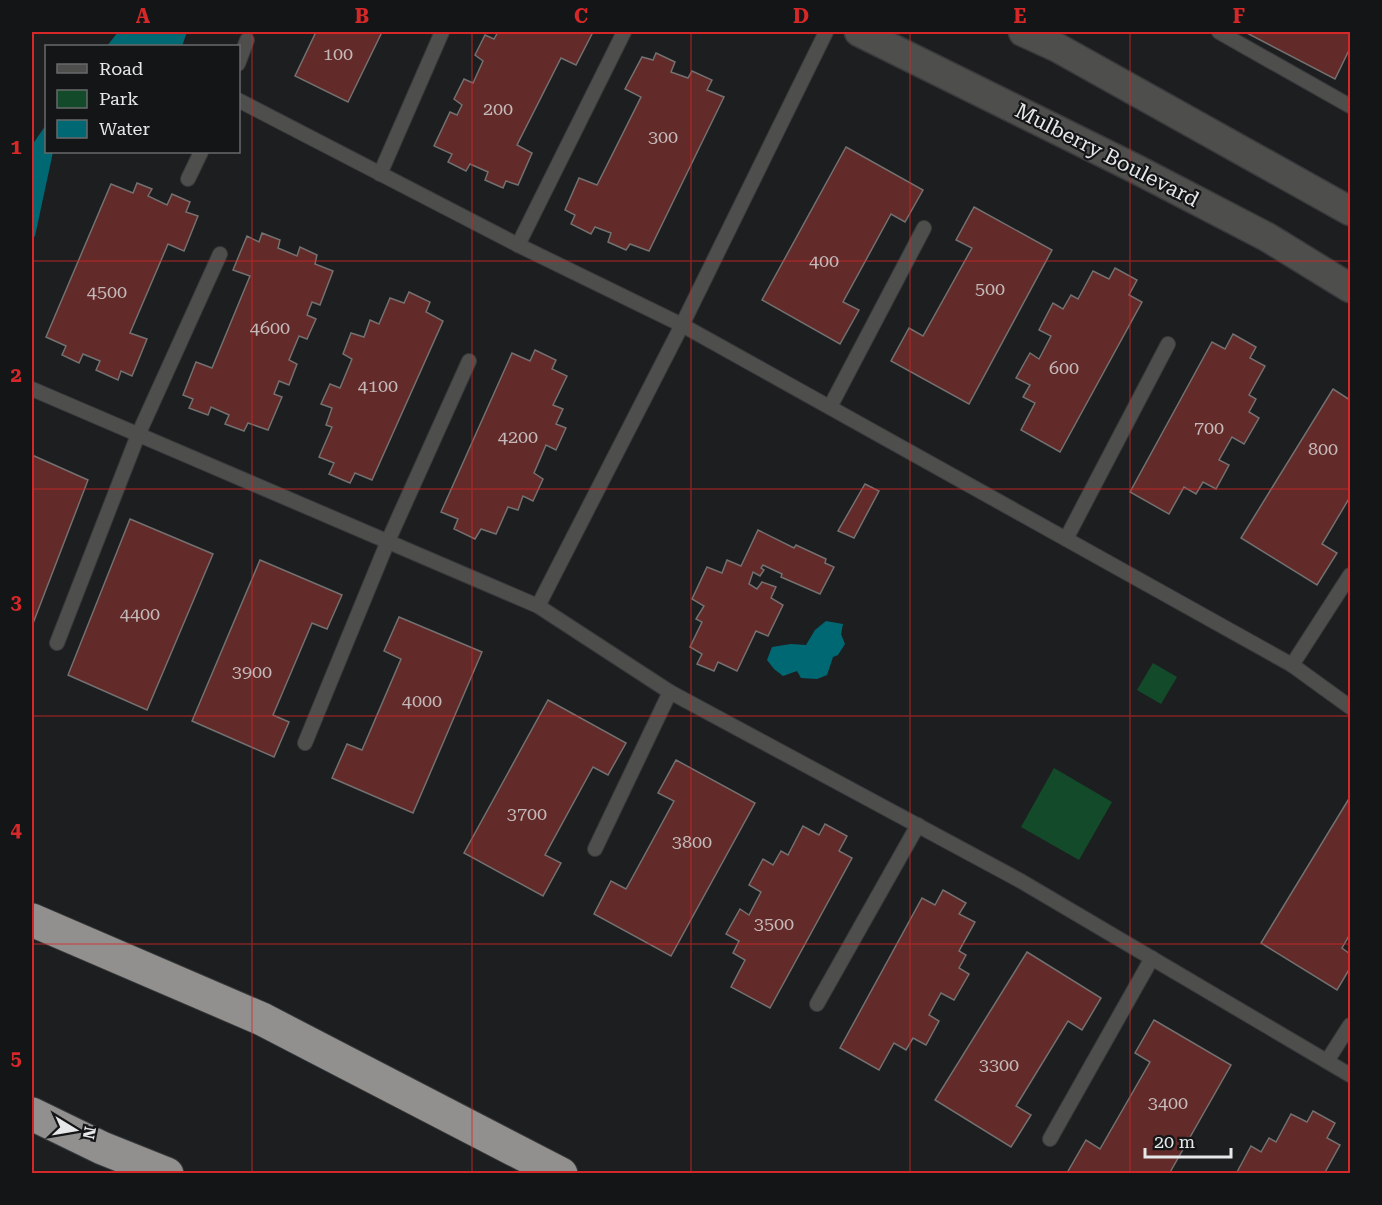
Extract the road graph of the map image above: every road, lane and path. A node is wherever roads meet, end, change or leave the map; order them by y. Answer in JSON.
{"nodes":[{"id":1,"x":442,"y":32,"type":"edge"},
{"id":2,"x":624,"y":32,"type":"edge"},
{"id":3,"x":826,"y":32,"type":"edge"},
{"id":4,"x":859,"y":32,"type":"edge"},
{"id":5,"x":1023,"y":32,"type":"edge"},
{"id":6,"x":1219,"y":32,"type":"edge"},
{"id":7,"x":247,"y":40,"type":"dead end"},
{"id":8,"x":240,"y":59,"type":"edge"},
{"id":9,"x":240,"y":101,"type":"edge"},
{"id":10,"x":1350,"y":106,"type":"edge"},
{"id":11,"x":201,"y":153,"type":"edge"},
{"id":12,"x":380,"y":174,"type":"junction"},
{"id":13,"x":188,"y":179,"type":"dead end"},
{"id":14,"x":1350,"y":211,"type":"edge"},
{"id":15,"x":924,"y":228,"type":"dead end"},
{"id":16,"x":518,"y":245,"type":"junction"},
{"id":17,"x":220,"y":254,"type":"dead end"},
{"id":18,"x":1350,"y":288,"type":"edge"},
{"id":19,"x":682,"y":325,"type":"junction"},
{"id":20,"x":1168,"y":344,"type":"dead end"},
{"id":21,"x":469,"y":361,"type":"dead end"},
{"id":22,"x":32,"y":389,"type":"edge"},
{"id":23,"x":830,"y":407,"type":"junction"},
{"id":24,"x":138,"y":435,"type":"junction"},
{"id":25,"x":1066,"y":539,"type":"junction"},
{"id":26,"x":388,"y":542,"type":"junction"},
{"id":27,"x":1350,"y":575,"type":"edge"},
{"id":28,"x":538,"y":606,"type":"junction"},
{"id":29,"x":57,"y":643,"type":"dead end"},
{"id":30,"x":1292,"y":665,"type":"junction"},
{"id":31,"x":670,"y":692,"type":"junction"},
{"id":32,"x":1350,"y":707,"type":"edge"},
{"id":33,"x":305,"y":743,"type":"dead end"},
{"id":34,"x":918,"y":825,"type":"junction"},
{"id":35,"x":595,"y":849,"type":"dead end"},
{"id":36,"x":32,"y":920,"type":"edge"},
{"id":37,"x":1152,"y":958,"type":"junction"},
{"id":38,"x":817,"y":1004,"type":"dead end"},
{"id":39,"x":1350,"y":1025,"type":"edge"},
{"id":40,"x":1327,"y":1061,"type":"junction"},
{"id":41,"x":1350,"y":1075,"type":"edge"},
{"id":42,"x":32,"y":1114,"type":"edge"},
{"id":43,"x":32,"y":1132,"type":"edge"},
{"id":44,"x":1050,"y":1139,"type":"dead end"},
{"id":45,"x":102,"y":1148,"type":"junction"},
{"id":46,"x":167,"y":1173,"type":"edge"},
{"id":47,"x":561,"y":1173,"type":"edge"}],
"edges":[{"from":1,"to":12,"type":"lane"},
{"from":2,"to":16,"type":"lane"},
{"from":3,"to":19,"type":"lane"},
{"from":4,"to":18,"type":"street","name":"Mulberry Boulevard"},
{"from":5,"to":14,"type":"street"},
{"from":6,"to":10,"type":"lane"},
{"from":7,"to":8,"type":"lane"},
{"from":9,"to":12,"type":"lane"},
{"from":11,"to":13,"type":"lane"},
{"from":12,"to":16,"type":"lane"},
{"from":15,"to":23,"type":"lane"},
{"from":16,"to":19,"type":"lane"},
{"from":17,"to":24,"type":"lane"},
{"from":19,"to":23,"type":"lane"},
{"from":19,"to":28,"type":"lane"},
{"from":20,"to":25,"type":"lane"},
{"from":21,"to":26,"type":"lane"},
{"from":22,"to":24,"type":"lane"},
{"from":23,"to":25,"type":"lane"},
{"from":24,"to":26,"type":"lane"},
{"from":24,"to":29,"type":"lane"},
{"from":25,"to":30,"type":"lane"},
{"from":26,"to":28,"type":"lane"},
{"from":26,"to":33,"type":"lane"},
{"from":27,"to":30,"type":"lane"},
{"from":28,"to":31,"type":"lane"},
{"from":30,"to":32,"type":"lane"},
{"from":31,"to":34,"type":"lane"},
{"from":31,"to":35,"type":"lane"},
{"from":34,"to":37,"type":"lane"},
{"from":34,"to":38,"type":"lane"},
{"from":36,"to":47,"type":"highway"},
{"from":37,"to":40,"type":"lane"},
{"from":37,"to":44,"type":"lane"},
{"from":39,"to":40,"type":"lane"},
{"from":40,"to":41,"type":"lane"},
{"from":42,"to":45,"type":"highway"},
{"from":43,"to":45,"type":"highway"},
{"from":45,"to":46,"type":"highway"}]}
